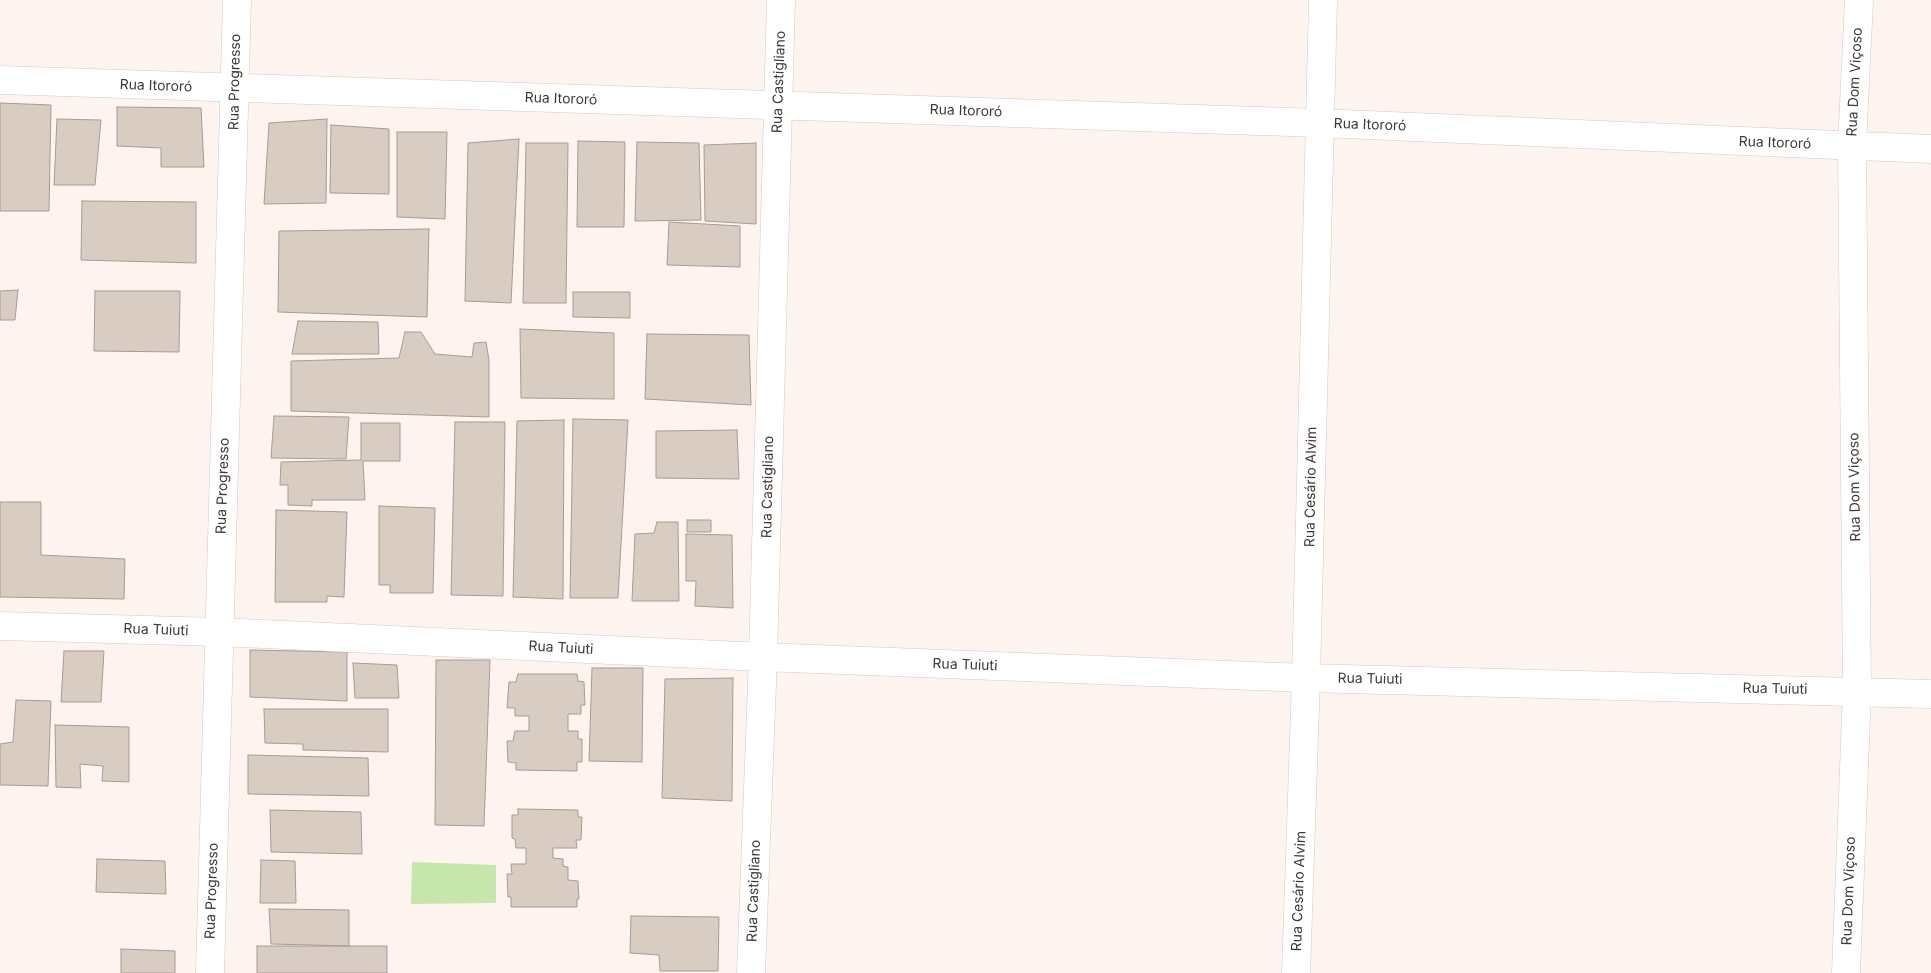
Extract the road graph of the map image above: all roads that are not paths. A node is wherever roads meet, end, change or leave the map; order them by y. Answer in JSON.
{"nodes":[{"id":1,"x":237,"y":0,"type":"edge"},
{"id":2,"x":782,"y":0,"type":"edge"},
{"id":3,"x":1324,"y":0,"type":"edge"},
{"id":4,"x":1859,"y":0,"type":"edge"},
{"id":5,"x":0,"y":80,"type":"edge"},
{"id":6,"x":235,"y":89,"type":"junction"},
{"id":7,"x":778,"y":105,"type":"junction"},
{"id":8,"x":1320,"y":123,"type":"junction"},
{"id":9,"x":1852,"y":146,"type":"junction"},
{"id":10,"x":1931,"y":149,"type":"edge"},
{"id":11,"x":0,"y":626,"type":"edge"},
{"id":12,"x":219,"y":632,"type":"junction"},
{"id":13,"x":763,"y":657,"type":"junction"},
{"id":14,"x":1306,"y":678,"type":"junction"},
{"id":15,"x":1857,"y":691,"type":"junction"},
{"id":16,"x":1931,"y":694,"type":"edge"},
{"id":17,"x":210,"y":973,"type":"edge"},
{"id":18,"x":751,"y":973,"type":"edge"},
{"id":19,"x":1296,"y":973,"type":"edge"},
{"id":20,"x":1846,"y":973,"type":"edge"}],
"edges":[{"from":1,"to":6,"type":"street","name":"Rua Progresso"},
{"from":2,"to":7,"type":"street","name":"Rua Castigliano"},
{"from":3,"to":8,"type":"street","name":"Rua Cesário Alvim"},
{"from":4,"to":9,"type":"street","name":"Rua Dom Viçoso"},
{"from":5,"to":6,"type":"street","name":"Rua Itororó"},
{"from":6,"to":7,"type":"street","name":"Rua Itororó"},
{"from":6,"to":12,"type":"street","name":"Rua Progresso"},
{"from":7,"to":8,"type":"street","name":"Rua Itororó"},
{"from":7,"to":13,"type":"street","name":"Rua Castigliano"},
{"from":8,"to":9,"type":"street","name":"Rua Itororó"},
{"from":8,"to":14,"type":"street","name":"Rua Cesário Alvim"},
{"from":9,"to":10,"type":"street","name":"Rua Itororó"},
{"from":9,"to":15,"type":"street","name":"Rua Dom Viçoso"},
{"from":11,"to":12,"type":"street","name":"Rua Tuiuti"},
{"from":12,"to":13,"type":"street","name":"Rua Tuiuti"},
{"from":12,"to":17,"type":"street","name":"Rua Progresso"},
{"from":13,"to":14,"type":"street","name":"Rua Tuiuti"},
{"from":13,"to":18,"type":"street","name":"Rua Castigliano"},
{"from":14,"to":15,"type":"street","name":"Rua Tuiuti"},
{"from":14,"to":19,"type":"street","name":"Rua Cesário Alvim"},
{"from":15,"to":16,"type":"street","name":"Rua Tuiuti"},
{"from":15,"to":20,"type":"street","name":"Rua Dom Viçoso"}]}
